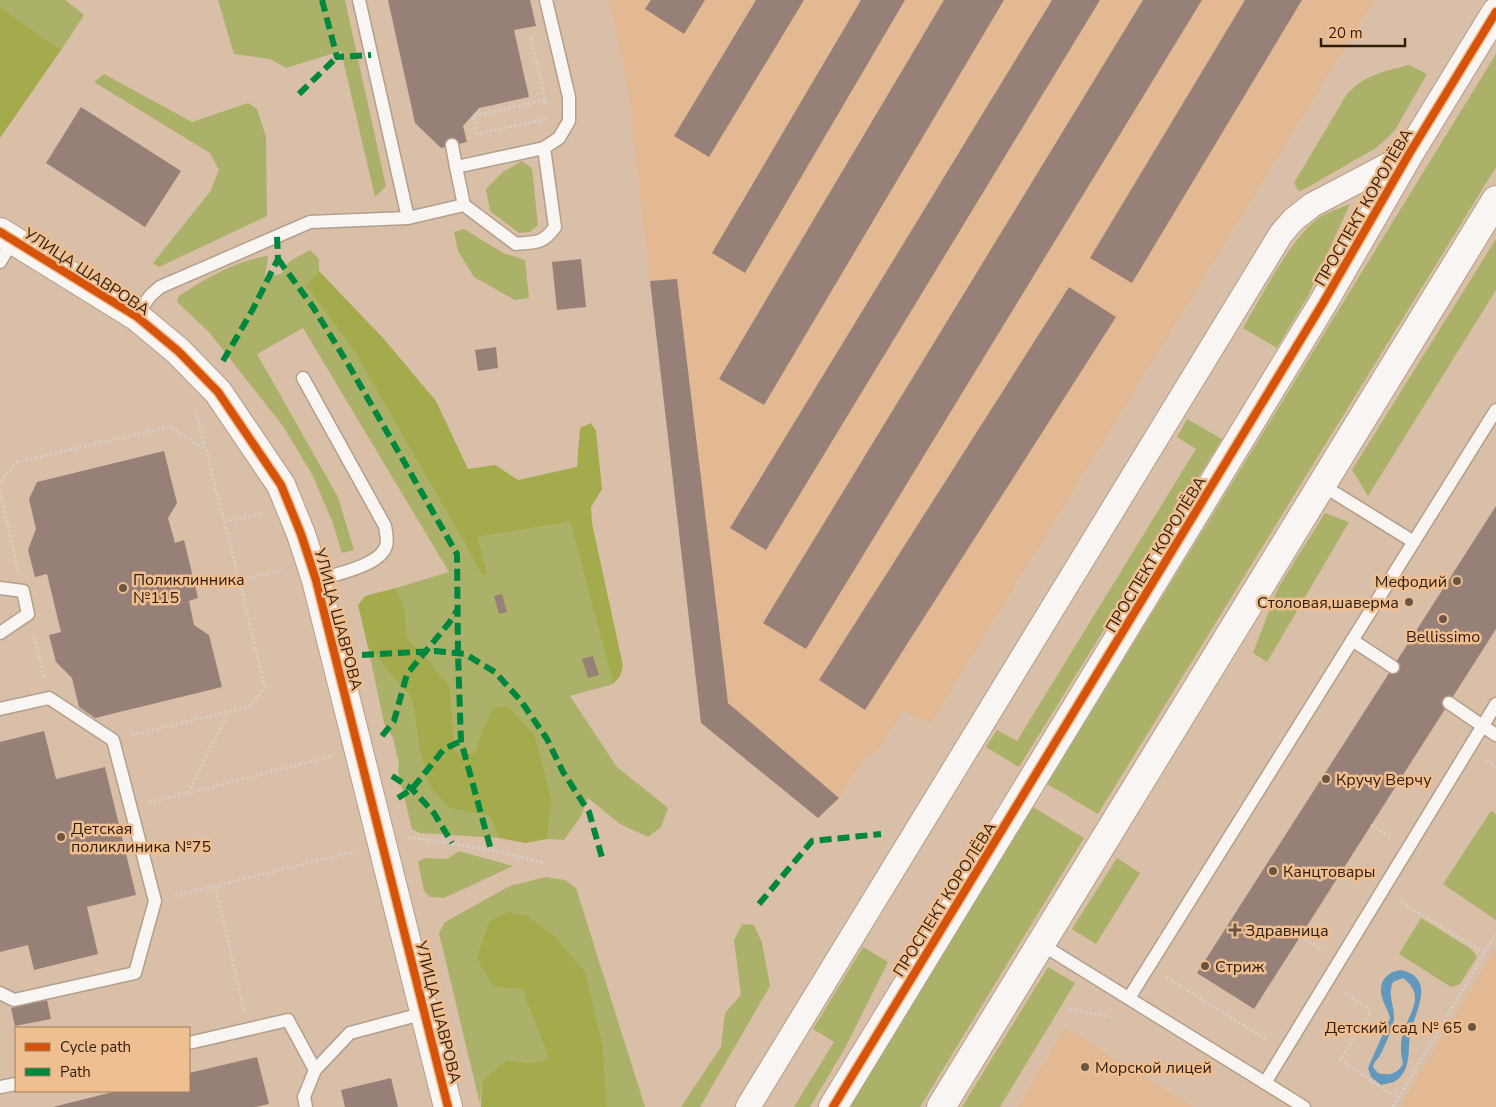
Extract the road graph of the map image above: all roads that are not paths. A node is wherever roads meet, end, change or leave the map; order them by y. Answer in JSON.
{"nodes":[{"id":1,"x":358,"y":0,"type":"edge"},
{"id":2,"x":546,"y":0,"type":"edge"},
{"id":3,"x":1496,"y":12,"type":"edge"},
{"id":4,"x":550,"y":144,"type":"junction"},
{"id":5,"x":452,"y":145,"type":"dead end"},
{"id":6,"x":1409,"y":154,"type":"junction"},
{"id":7,"x":456,"y":167,"type":"junction"},
{"id":8,"x":1496,"y":200,"type":"edge"},
{"id":9,"x":464,"y":205,"type":"junction"},
{"id":10,"x":408,"y":218,"type":"junction"},
{"id":11,"x":4,"y":244,"type":"edge"},
{"id":12,"x":136,"y":316,"type":"junction"},
{"id":13,"x":303,"y":378,"type":"dead end"},
{"id":14,"x":1496,"y":410,"type":"edge"},
{"id":15,"x":1322,"y":485,"type":"junction"},
{"id":16,"x":1414,"y":542,"type":"junction"},
{"id":17,"x":316,"y":580,"type":"junction"},
{"id":18,"x":0,"y":588,"type":"edge"},
{"id":19,"x":0,"y":633,"type":"edge"},
{"id":20,"x":1352,"y":640,"type":"junction"},
{"id":21,"x":1393,"y":667,"type":"dead end"},
{"id":22,"x":1449,"y":703,"type":"dead end"},
{"id":23,"x":1496,"y":704,"type":"edge"},
{"id":24,"x":0,"y":708,"type":"edge"},
{"id":25,"x":1483,"y":726,"type":"junction"},
{"id":26,"x":1496,"y":735,"type":"edge"},
{"id":27,"x":1041,"y":944,"type":"junction"},
{"id":28,"x":0,"y":993,"type":"edge"},
{"id":29,"x":1129,"y":998,"type":"junction"},
{"id":30,"x":425,"y":1013,"type":"junction"},
{"id":31,"x":190,"y":1043,"type":"edge"},
{"id":32,"x":315,"y":1070,"type":"junction"},
{"id":33,"x":1265,"y":1083,"type":"junction"},
{"id":34,"x":15,"y":1084,"type":"edge"},
{"id":35,"x":0,"y":1087,"type":"edge"},
{"id":36,"x":306,"y":1107,"type":"edge"},
{"id":37,"x":448,"y":1107,"type":"edge"},
{"id":38,"x":748,"y":1107,"type":"edge"},
{"id":39,"x":832,"y":1107,"type":"edge"},
{"id":40,"x":941,"y":1107,"type":"edge"},
{"id":41,"x":1304,"y":1107,"type":"edge"}],
"edges":[{"from":1,"to":10,"type":"lane"},
{"from":2,"to":4,"type":"lane"},
{"from":3,"to":6,"type":"street","name":"ПРОСПЕКТ КОРОЛЁВА"},
{"from":4,"to":7,"type":"lane"},
{"from":4,"to":9,"type":"lane"},
{"from":5,"to":7,"type":"lane"},
{"from":6,"to":38,"type":"street"},
{"from":6,"to":39,"type":"street","name":"ПРОСПЕКТ КОРОЛЁВА"},
{"from":7,"to":9,"type":"lane"},
{"from":8,"to":15,"type":"street"},
{"from":9,"to":10,"type":"lane"},
{"from":10,"to":12,"type":"lane"},
{"from":11,"to":12,"type":"street","name":"УЛИЦА ШАВРОВА"},
{"from":12,"to":17,"type":"street","name":"УЛИЦА ШАВРОВА"},
{"from":13,"to":17,"type":"lane"},
{"from":14,"to":16,"type":"lane"},
{"from":15,"to":16,"type":"lane"},
{"from":15,"to":27,"type":"street"},
{"from":16,"to":20,"type":"lane"},
{"from":17,"to":30,"type":"street","name":"УЛИЦА ШАВРОВА"},
{"from":18,"to":19,"type":"lane"},
{"from":20,"to":21,"type":"lane"},
{"from":20,"to":29,"type":"lane"},
{"from":22,"to":25,"type":"lane"},
{"from":23,"to":25,"type":"lane"},
{"from":24,"to":28,"type":"lane"},
{"from":25,"to":26,"type":"lane"},
{"from":25,"to":33,"type":"lane"},
{"from":27,"to":29,"type":"lane"},
{"from":27,"to":40,"type":"street"},
{"from":29,"to":33,"type":"lane"},
{"from":30,"to":32,"type":"lane"},
{"from":30,"to":37,"type":"street","name":"УЛИЦА ШАВРОВА"},
{"from":31,"to":32,"type":"lane"},
{"from":32,"to":36,"type":"lane"},
{"from":33,"to":41,"type":"lane"},
{"from":34,"to":35,"type":"lane"}]}
